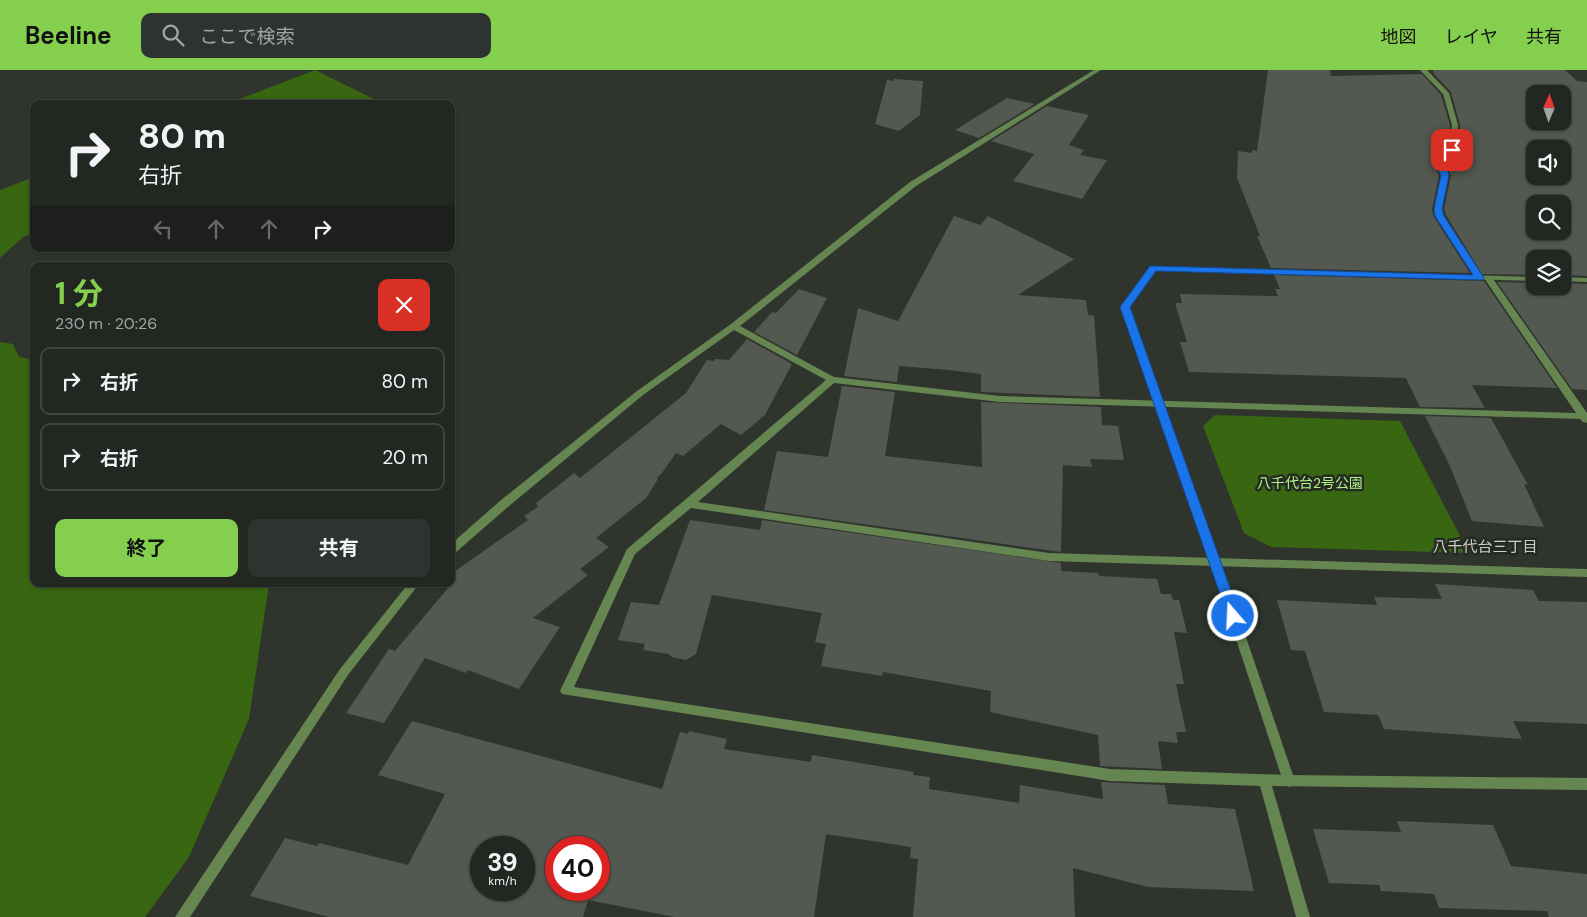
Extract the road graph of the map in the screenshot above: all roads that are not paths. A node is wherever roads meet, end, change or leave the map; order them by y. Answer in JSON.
{"nodes":[{"id":1,"x":1098,"y":70,"type":"edge"},
{"id":2,"x":1423,"y":70,"type":"edge"},
{"id":3,"x":1484,"y":278,"type":"junction"},
{"id":4,"x":1526,"y":279,"type":"edge"},
{"id":5,"x":1571,"y":279,"type":"edge"},
{"id":6,"x":1587,"y":280,"type":"edge"},
{"id":7,"x":734,"y":326,"type":"junction"},
{"id":8,"x":832,"y":380,"type":"junction"},
{"id":9,"x":1157,"y":402,"type":"junction"},
{"id":10,"x":1586,"y":418,"type":"edge"},
{"id":11,"x":689,"y":504,"type":"junction"},
{"id":12,"x":455,"y":547,"type":"edge"},
{"id":13,"x":1215,"y":561,"type":"junction"},
{"id":14,"x":1587,"y":573,"type":"edge"},
{"id":15,"x":412,"y":587,"type":"edge"},
{"id":16,"x":1264,"y":780,"type":"junction"},
{"id":17,"x":1289,"y":781,"type":"junction"},
{"id":18,"x":1587,"y":784,"type":"edge"},
{"id":19,"x":182,"y":917,"type":"edge"},
{"id":20,"x":1303,"y":917,"type":"edge"}],
"edges":[{"from":1,"to":7,"type":"street"},
{"from":2,"to":3,"type":"street"},
{"from":3,"to":4,"type":"street"},
{"from":3,"to":9,"type":"street"},
{"from":3,"to":10,"type":"street"},
{"from":5,"to":6,"type":"street"},
{"from":7,"to":8,"type":"street"},
{"from":7,"to":12,"type":"street"},
{"from":8,"to":9,"type":"street"},
{"from":8,"to":11,"type":"street"},
{"from":9,"to":10,"type":"street"},
{"from":9,"to":13,"type":"street"},
{"from":11,"to":13,"type":"street"},
{"from":11,"to":16,"type":"street"},
{"from":13,"to":14,"type":"street"},
{"from":13,"to":17,"type":"street"},
{"from":15,"to":19,"type":"street"},
{"from":16,"to":17,"type":"street"},
{"from":16,"to":20,"type":"street"},
{"from":17,"to":18,"type":"street"}]}
